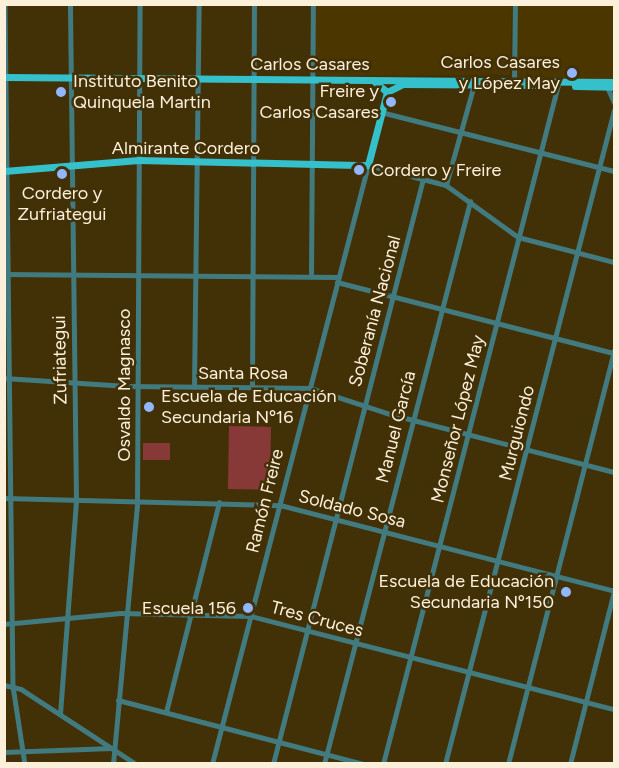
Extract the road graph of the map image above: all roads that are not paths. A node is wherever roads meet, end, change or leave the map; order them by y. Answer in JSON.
{"nodes":[{"id":1,"x":5,"y":4,"type":"edge"},
{"id":2,"x":70,"y":4,"type":"edge"},
{"id":3,"x":140,"y":4,"type":"edge"},
{"id":4,"x":199,"y":4,"type":"edge"},
{"id":5,"x":254,"y":4,"type":"edge"},
{"id":6,"x":313,"y":4,"type":"edge"},
{"id":7,"x":515,"y":4,"type":"edge"},
{"id":8,"x":5,"y":77,"type":"edge"},
{"id":9,"x":70,"y":78,"type":"junction"},
{"id":10,"x":198,"y":78,"type":"junction"},
{"id":11,"x":140,"y":79,"type":"junction"},
{"id":12,"x":255,"y":80,"type":"junction"},
{"id":13,"x":312,"y":80,"type":"junction"},
{"id":14,"x":372,"y":80,"type":"junction"},
{"id":15,"x":514,"y":82,"type":"junction"},
{"id":16,"x":615,"y":82,"type":"edge"},
{"id":17,"x":558,"y":83,"type":"junction"},
{"id":18,"x":474,"y":85,"type":"junction"},
{"id":19,"x":611,"y":86,"type":"edge"},
{"id":20,"x":387,"y":92,"type":"junction"},
{"id":21,"x":615,"y":102,"type":"edge"},
{"id":22,"x":615,"y":110,"type":"edge"},
{"id":23,"x":381,"y":112,"type":"junction"},
{"id":24,"x":462,"y":131,"type":"junction"},
{"id":25,"x":540,"y":151,"type":"junction"},
{"id":26,"x":140,"y":160,"type":"junction"},
{"id":27,"x":197,"y":161,"type":"junction"},
{"id":28,"x":255,"y":163,"type":"junction"},
{"id":29,"x":313,"y":163,"type":"junction"},
{"id":30,"x":368,"y":165,"type":"junction"},
{"id":31,"x":72,"y":166,"type":"junction"},
{"id":32,"x":599,"y":166,"type":"junction"},
{"id":33,"x":5,"y":171,"type":"edge"},
{"id":34,"x":615,"y":171,"type":"edge"},
{"id":35,"x":423,"y":179,"type":"junction"},
{"id":36,"x":446,"y":185,"type":"junction"},
{"id":37,"x":470,"y":202,"type":"junction"},
{"id":38,"x":518,"y":237,"type":"junction"},
{"id":39,"x":577,"y":253,"type":"junction"},
{"id":40,"x":615,"y":262,"type":"edge"},
{"id":41,"x":6,"y":274,"type":"edge"},
{"id":42,"x":73,"y":274,"type":"junction"},
{"id":43,"x":139,"y":274,"type":"junction"},
{"id":44,"x":195,"y":274,"type":"junction"},
{"id":45,"x":253,"y":275,"type":"junction"},
{"id":46,"x":311,"y":276,"type":"junction"},
{"id":47,"x":338,"y":280,"type":"junction"},
{"id":48,"x":393,"y":297,"type":"junction"},
{"id":49,"x":441,"y":309,"type":"junction"},
{"id":50,"x":496,"y":323,"type":"junction"},
{"id":51,"x":555,"y":338,"type":"junction"},
{"id":52,"x":614,"y":352,"type":"edge"},
{"id":53,"x":7,"y":378,"type":"edge"},
{"id":54,"x":74,"y":383,"type":"junction"},
{"id":55,"x":137,"y":386,"type":"junction"},
{"id":56,"x":252,"y":386,"type":"junction"},
{"id":57,"x":194,"y":387,"type":"junction"},
{"id":58,"x":310,"y":388,"type":"junction"},
{"id":59,"x":365,"y":403,"type":"junction"},
{"id":60,"x":412,"y":420,"type":"junction"},
{"id":61,"x":468,"y":434,"type":"junction"},
{"id":62,"x":526,"y":449,"type":"junction"},
{"id":63,"x":585,"y":465,"type":"junction"},
{"id":64,"x":615,"y":472,"type":"edge"},
{"id":65,"x":4,"y":498,"type":"edge"},
{"id":66,"x":11,"y":498,"type":"junction"},
{"id":67,"x":76,"y":500,"type":"junction"},
{"id":68,"x":137,"y":503,"type":"junction"},
{"id":69,"x":219,"y":504,"type":"junction"},
{"id":70,"x":280,"y":505,"type":"junction"},
{"id":71,"x":335,"y":518,"type":"junction"},
{"id":72,"x":384,"y":531,"type":"junction"},
{"id":73,"x":439,"y":545,"type":"junction"},
{"id":74,"x":498,"y":560,"type":"junction"},
{"id":75,"x":556,"y":576,"type":"junction"},
{"id":76,"x":615,"y":592,"type":"edge"},
{"id":77,"x":128,"y":613,"type":"junction"},
{"id":78,"x":192,"y":614,"type":"junction"},
{"id":79,"x":251,"y":615,"type":"junction"},
{"id":80,"x":69,"y":618,"type":"junction"},
{"id":81,"x":4,"y":624,"type":"edge"},
{"id":82,"x":12,"y":624,"type":"junction"},
{"id":83,"x":307,"y":631,"type":"junction"},
{"id":84,"x":355,"y":643,"type":"junction"},
{"id":85,"x":411,"y":657,"type":"junction"},
{"id":86,"x":469,"y":672,"type":"junction"},
{"id":87,"x":4,"y":685,"type":"edge"},
{"id":88,"x":13,"y":686,"type":"junction"},
{"id":89,"x":528,"y":687,"type":"junction"},
{"id":90,"x":118,"y":700,"type":"junction"},
{"id":91,"x":586,"y":702,"type":"junction"},
{"id":92,"x":615,"y":710,"type":"edge"},
{"id":93,"x":166,"y":712,"type":"junction"},
{"id":94,"x":60,"y":714,"type":"junction"},
{"id":95,"x":222,"y":727,"type":"junction"},
{"id":96,"x":279,"y":741,"type":"junction"},
{"id":97,"x":112,"y":748,"type":"junction"},
{"id":98,"x":4,"y":752,"type":"edge"},
{"id":99,"x":24,"y":752,"type":"junction"},
{"id":100,"x":326,"y":754,"type":"junction"},
{"id":101,"x":25,"y":764,"type":"edge"},
{"id":102,"x":112,"y":764,"type":"edge"},
{"id":103,"x":136,"y":764,"type":"edge"},
{"id":104,"x":213,"y":764,"type":"edge"},
{"id":105,"x":273,"y":764,"type":"edge"},
{"id":106,"x":324,"y":764,"type":"edge"},
{"id":107,"x":364,"y":764,"type":"edge"},
{"id":108,"x":383,"y":764,"type":"edge"},
{"id":109,"x":445,"y":764,"type":"edge"},
{"id":110,"x":508,"y":764,"type":"edge"},
{"id":111,"x":570,"y":764,"type":"edge"}],
"edges":[{"from":1,"to":8,"type":"street"},
{"from":2,"to":9,"type":"street","name":"Zufriategui"},
{"from":3,"to":11,"type":"street","name":"Osvaldo Magnasco"},
{"from":4,"to":10,"type":"street"},
{"from":5,"to":12,"type":"street"},
{"from":6,"to":13,"type":"street"},
{"from":7,"to":15,"type":"street"},
{"from":8,"to":9,"type":"main road","name":"Carlos Casares"},
{"from":8,"to":33,"type":"street"},
{"from":9,"to":11,"type":"main road","name":"Carlos Casares"},
{"from":9,"to":31,"type":"street","name":"Zufriategui"},
{"from":10,"to":11,"type":"main road","name":"Carlos Casares"},
{"from":10,"to":12,"type":"main road","name":"Carlos Casares"},
{"from":10,"to":27,"type":"street"},
{"from":11,"to":26,"type":"street","name":"Osvaldo Magnasco"},
{"from":12,"to":13,"type":"main road","name":"Carlos Casares"},
{"from":12,"to":28,"type":"street"},
{"from":13,"to":14,"type":"main road","name":"Carlos Casares"},
{"from":13,"to":29,"type":"street"},
{"from":14,"to":15,"type":"main road","name":"Carlos Casares"},
{"from":14,"to":20,"type":"main road"},
{"from":15,"to":17,"type":"main road","name":"Carlos Casares"},
{"from":15,"to":18,"type":"main road","name":"Carlos Casares"},
{"from":16,"to":17,"type":"main road","name":"Carlos Casares"},
{"from":17,"to":19,"type":"main road","name":"Carlos Casares"},
{"from":17,"to":25,"type":"street","name":"Monseñor López May"},
{"from":18,"to":20,"type":"main road","name":"Carlos Casares"},
{"from":18,"to":24,"type":"street"},
{"from":19,"to":21,"type":"street"},
{"from":20,"to":23,"type":"main road","name":"Ramón Freire"},
{"from":22,"to":32,"type":"street","name":"Murguiondo"},
{"from":23,"to":24,"type":"street"},
{"from":23,"to":30,"type":"main road","name":"Ramón Freire"},
{"from":24,"to":25,"type":"street"},
{"from":24,"to":36,"type":"street"},
{"from":25,"to":32,"type":"street"},
{"from":25,"to":38,"type":"street","name":"Monseñor López May"},
{"from":26,"to":27,"type":"main road","name":"Almirante Cordero"},
{"from":26,"to":31,"type":"main road","name":"Almirante Cordero"},
{"from":26,"to":43,"type":"street","name":"Osvaldo Magnasco"},
{"from":27,"to":28,"type":"main road","name":"Almirante Cordero"},
{"from":27,"to":44,"type":"street"},
{"from":28,"to":29,"type":"main road","name":"Almirante Cordero"},
{"from":28,"to":45,"type":"street"},
{"from":29,"to":30,"type":"main road","name":"Almirante Cordero"},
{"from":29,"to":46,"type":"street"},
{"from":30,"to":35,"type":"street"},
{"from":30,"to":47,"type":"street","name":"Ramón Freire"},
{"from":31,"to":33,"type":"main road","name":"Almirante Cordero"},
{"from":31,"to":42,"type":"street","name":"Zufriategui"},
{"from":32,"to":34,"type":"street"},
{"from":32,"to":39,"type":"street","name":"Murguiondo"},
{"from":33,"to":41,"type":"street"},
{"from":35,"to":36,"type":"street"},
{"from":35,"to":48,"type":"street","name":"Soberanía Nacional"},
{"from":36,"to":37,"type":"street"},
{"from":37,"to":38,"type":"street"},
{"from":37,"to":49,"type":"street","name":"Manuel García"},
{"from":38,"to":39,"type":"street"},
{"from":38,"to":50,"type":"street","name":"Monseñor López May"},
{"from":39,"to":40,"type":"street"},
{"from":39,"to":51,"type":"street","name":"Murguiondo"},
{"from":41,"to":42,"type":"street"},
{"from":41,"to":53,"type":"street"},
{"from":42,"to":43,"type":"street"},
{"from":42,"to":54,"type":"street","name":"Zufriategui"},
{"from":43,"to":44,"type":"street"},
{"from":43,"to":55,"type":"street","name":"Osvaldo Magnasco"},
{"from":44,"to":45,"type":"street"},
{"from":44,"to":57,"type":"street"},
{"from":45,"to":46,"type":"street"},
{"from":45,"to":56,"type":"street"},
{"from":46,"to":47,"type":"street"},
{"from":47,"to":48,"type":"street"},
{"from":47,"to":58,"type":"street","name":"Ramón Freire"},
{"from":48,"to":49,"type":"street"},
{"from":48,"to":59,"type":"street","name":"Soberanía Nacional"},
{"from":49,"to":50,"type":"street"},
{"from":49,"to":60,"type":"street","name":"Manuel García"},
{"from":50,"to":51,"type":"street"},
{"from":50,"to":61,"type":"street","name":"Monseñor López May"},
{"from":51,"to":52,"type":"street"},
{"from":51,"to":62,"type":"street","name":"Murguiondo"},
{"from":52,"to":63,"type":"street"},
{"from":53,"to":54,"type":"street","name":"Santa Rosa"},
{"from":53,"to":66,"type":"street"},
{"from":54,"to":55,"type":"street","name":"Santa Rosa"},
{"from":54,"to":67,"type":"street","name":"Zufriategui"},
{"from":55,"to":57,"type":"street","name":"Santa Rosa"},
{"from":55,"to":68,"type":"street","name":"Osvaldo Magnasco"},
{"from":56,"to":57,"type":"street","name":"Santa Rosa"},
{"from":56,"to":58,"type":"street","name":"Santa Rosa"},
{"from":58,"to":59,"type":"street","name":"Santa Rosa"},
{"from":58,"to":70,"type":"street","name":"Ramón Freire"},
{"from":59,"to":60,"type":"street","name":"Santa Rosa"},
{"from":59,"to":71,"type":"street","name":"Soberanía Nacional"},
{"from":60,"to":61,"type":"street","name":"Santa Rosa"},
{"from":60,"to":72,"type":"street","name":"Manuel García"},
{"from":61,"to":62,"type":"street","name":"Santa Rosa"},
{"from":61,"to":73,"type":"street","name":"Monseñor López May"},
{"from":62,"to":63,"type":"street","name":"Santa Rosa"},
{"from":62,"to":74,"type":"street","name":"Murguiondo"},
{"from":63,"to":64,"type":"street","name":"Santa Rosa"},
{"from":63,"to":75,"type":"street"},
{"from":65,"to":66,"type":"street","name":"Soldado Sosa"},
{"from":66,"to":67,"type":"street","name":"Soldado Sosa"},
{"from":66,"to":82,"type":"street"},
{"from":67,"to":68,"type":"street","name":"Soldado Sosa"},
{"from":67,"to":80,"type":"street","name":"Zufriategui"},
{"from":68,"to":69,"type":"street","name":"Soldado Sosa"},
{"from":68,"to":77,"type":"street","name":"Osvaldo Magnasco"},
{"from":69,"to":70,"type":"street","name":"Soldado Sosa"},
{"from":69,"to":78,"type":"street"},
{"from":70,"to":71,"type":"street","name":"Soldado Sosa"},
{"from":70,"to":79,"type":"street","name":"Ramón Freire"},
{"from":71,"to":72,"type":"street","name":"Soldado Sosa"},
{"from":71,"to":83,"type":"street","name":"Soberanía Nacional"},
{"from":72,"to":73,"type":"street","name":"Soldado Sosa"},
{"from":72,"to":84,"type":"street","name":"Manuel García"},
{"from":73,"to":74,"type":"street","name":"Soldado Sosa"},
{"from":73,"to":85,"type":"street","name":"Monseñor López May"},
{"from":74,"to":75,"type":"street","name":"Soldado Sosa"},
{"from":74,"to":86,"type":"street","name":"Murguiondo"},
{"from":75,"to":76,"type":"street","name":"Soldado Sosa"},
{"from":75,"to":89,"type":"street"},
{"from":76,"to":91,"type":"street"},
{"from":77,"to":78,"type":"street","name":"Tres Cruces"},
{"from":77,"to":80,"type":"street","name":"Tres Cruces"},
{"from":77,"to":90,"type":"street","name":"Osvaldo Magnasco"},
{"from":78,"to":79,"type":"street","name":"Tres Cruces"},
{"from":78,"to":93,"type":"street"},
{"from":79,"to":83,"type":"street","name":"Tres Cruces"},
{"from":79,"to":95,"type":"street","name":"Ramón Freire"},
{"from":80,"to":82,"type":"street","name":"Tres Cruces"},
{"from":80,"to":94,"type":"street","name":"Zufriategui"},
{"from":81,"to":82,"type":"street","name":"Tres Cruces"},
{"from":82,"to":88,"type":"street"},
{"from":83,"to":84,"type":"street","name":"Tres Cruces"},
{"from":83,"to":96,"type":"street","name":"Soberanía Nacional"},
{"from":84,"to":85,"type":"street","name":"Tres Cruces"},
{"from":84,"to":100,"type":"street","name":"Manuel García"},
{"from":85,"to":86,"type":"street","name":"Tres Cruces"},
{"from":85,"to":108,"type":"street","name":"Monseñor López May"},
{"from":86,"to":89,"type":"street","name":"Tres Cruces"},
{"from":86,"to":109,"type":"street","name":"Murguiondo"},
{"from":87,"to":88,"type":"street"},
{"from":88,"to":94,"type":"street"},
{"from":88,"to":99,"type":"street"},
{"from":89,"to":91,"type":"street","name":"Tres Cruces"},
{"from":89,"to":110,"type":"street"},
{"from":90,"to":93,"type":"street"},
{"from":90,"to":97,"type":"street","name":"Osvaldo Magnasco"},
{"from":91,"to":92,"type":"street","name":"Tres Cruces"},
{"from":91,"to":111,"type":"street"},
{"from":93,"to":95,"type":"street"},
{"from":94,"to":97,"type":"street"},
{"from":95,"to":96,"type":"street"},
{"from":95,"to":104,"type":"street","name":"Ramón Freire"},
{"from":96,"to":100,"type":"street"},
{"from":96,"to":105,"type":"street","name":"Soberanía Nacional"},
{"from":97,"to":99,"type":"street"},
{"from":97,"to":102,"type":"street","name":"Osvaldo Magnasco"},
{"from":97,"to":103,"type":"street"},
{"from":98,"to":99,"type":"street"},
{"from":99,"to":101,"type":"street"},
{"from":100,"to":106,"type":"street","name":"Manuel García"},
{"from":100,"to":107,"type":"street"}]}
